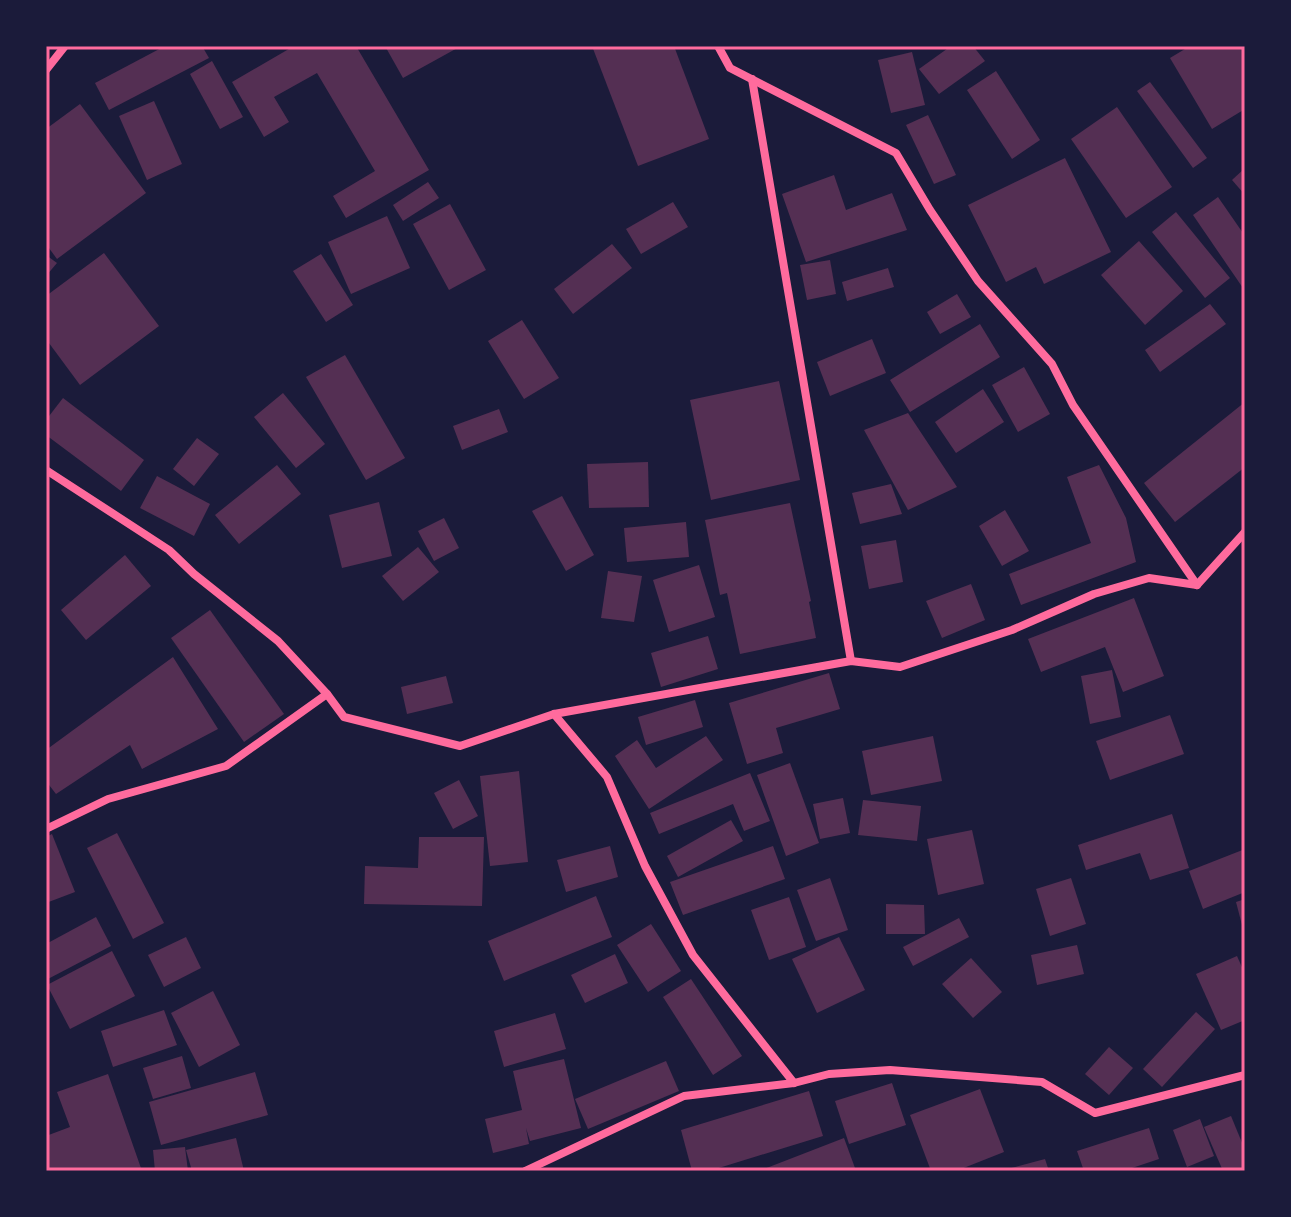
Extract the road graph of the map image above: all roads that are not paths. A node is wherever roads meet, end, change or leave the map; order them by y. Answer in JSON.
{"nodes":[{"id":1,"x":65,"y":46,"type":"edge"},
{"id":2,"x":718,"y":46,"type":"edge"},
{"id":3,"x":46,"y":70,"type":"edge"},
{"id":4,"x":752,"y":79,"type":"junction"},
{"id":5,"x":46,"y":470,"type":"edge"},
{"id":6,"x":1245,"y":532,"type":"edge"},
{"id":7,"x":1197,"y":585,"type":"junction"},
{"id":8,"x":851,"y":661,"type":"junction"},
{"id":9,"x":327,"y":694,"type":"junction"},
{"id":10,"x":554,"y":714,"type":"junction"},
{"id":11,"x":46,"y":829,"type":"edge"},
{"id":12,"x":1245,"y":1075,"type":"edge"},
{"id":13,"x":794,"y":1083,"type":"junction"},
{"id":14,"x":525,"y":1171,"type":"edge"}],
"edges":[{"from":1,"to":3,"type":"street"},
{"from":2,"to":4,"type":"street"},
{"from":4,"to":7,"type":"street"},
{"from":4,"to":8,"type":"street"},
{"from":5,"to":9,"type":"street"},
{"from":6,"to":7,"type":"street"},
{"from":7,"to":8,"type":"street"},
{"from":8,"to":10,"type":"street"},
{"from":9,"to":10,"type":"street"},
{"from":9,"to":11,"type":"street"},
{"from":10,"to":13,"type":"street"},
{"from":12,"to":13,"type":"street"},
{"from":13,"to":14,"type":"street"}]}
